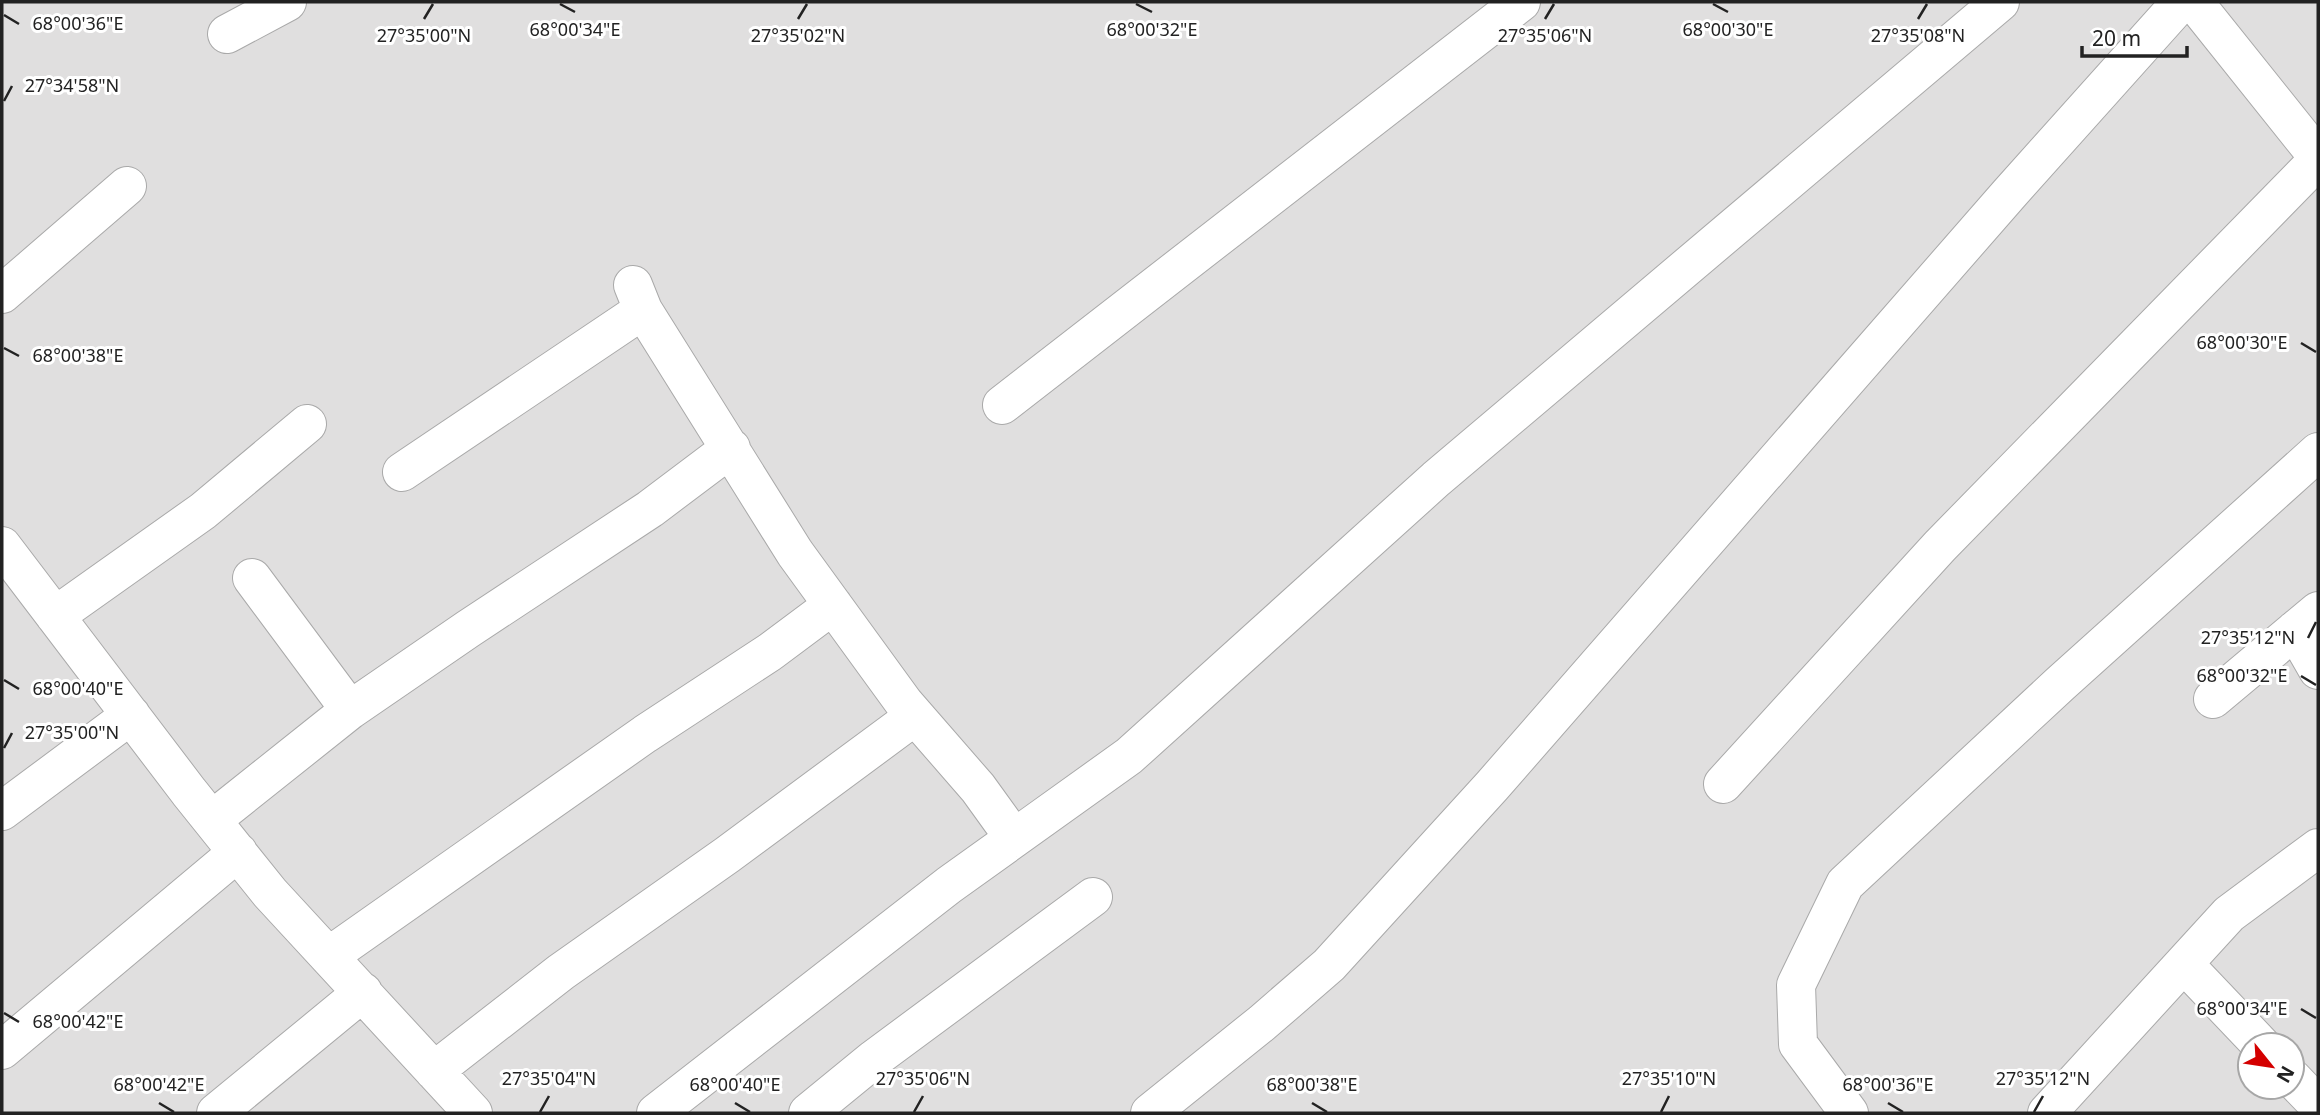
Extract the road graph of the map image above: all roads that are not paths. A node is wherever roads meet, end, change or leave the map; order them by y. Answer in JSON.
{"nodes":[{"id":1,"x":287,"y":2,"type":"edge"},
{"id":2,"x":1521,"y":2,"type":"edge"},
{"id":3,"x":2000,"y":2,"type":"edge"},
{"id":4,"x":2180,"y":2,"type":"edge"},
{"id":5,"x":2194,"y":2,"type":"edge"},
{"id":6,"x":227,"y":34,"type":"dead end"},
{"id":7,"x":2318,"y":159,"type":"edge"},
{"id":8,"x":127,"y":186,"type":"dead end"},
{"id":9,"x":2,"y":294,"type":"edge"},
{"id":10,"x":1002,"y":405,"type":"dead end"},
{"id":11,"x":307,"y":424,"type":"dead end"},
{"id":12,"x":732,"y":448,"type":"junction"},
{"id":13,"x":2318,"y":452,"type":"edge"},
{"id":14,"x":402,"y":472,"type":"dead end"},
{"id":15,"x":8,"y":569,"type":"edge"},
{"id":16,"x":252,"y":578,"type":"dead end"},
{"id":17,"x":833,"y":605,"type":"junction"},
{"id":18,"x":55,"y":617,"type":"junction"},
{"id":19,"x":2307,"y":621,"type":"edge"},
{"id":20,"x":2318,"y":670,"type":"edge"},
{"id":21,"x":2213,"y":699,"type":"dead end"},
{"id":22,"x":350,"y":710,"type":"junction"},
{"id":23,"x":131,"y":715,"type":"junction"},
{"id":24,"x":915,"y":716,"type":"junction"},
{"id":25,"x":1723,"y":784,"type":"dead end"},
{"id":26,"x":2,"y":811,"type":"edge"},
{"id":27,"x":212,"y":820,"type":"junction"},
{"id":28,"x":1014,"y":838,"type":"junction"},
{"id":29,"x":2318,"y":848,"type":"edge"},
{"id":30,"x":238,"y":852,"type":"junction"},
{"id":31,"x":1093,"y":897,"type":"dead end"},
{"id":32,"x":329,"y":956,"type":"junction"},
{"id":33,"x":2184,"y":964,"type":"junction"},
{"id":34,"x":363,"y":992,"type":"junction"},
{"id":35,"x":2248,"y":1031,"type":"edge"},
{"id":36,"x":2,"y":1050,"type":"edge"},
{"id":37,"x":434,"y":1071,"type":"junction"},
{"id":38,"x":216,"y":1113,"type":"edge"},
{"id":39,"x":473,"y":1113,"type":"edge"},
{"id":40,"x":656,"y":1113,"type":"edge"},
{"id":41,"x":808,"y":1113,"type":"edge"},
{"id":42,"x":1150,"y":1113,"type":"edge"},
{"id":43,"x":1849,"y":1113,"type":"edge"},
{"id":44,"x":2048,"y":1113,"type":"edge"}],
"edges":[{"from":1,"to":6,"type":"street"},
{"from":2,"to":10,"type":"street"},
{"from":3,"to":28,"type":"street"},
{"from":4,"to":42,"type":"street"},
{"from":5,"to":7,"type":"street"},
{"from":7,"to":25,"type":"street"},
{"from":8,"to":9,"type":"street"},
{"from":11,"to":18,"type":"street"},
{"from":12,"to":14,"type":"street"},
{"from":12,"to":17,"type":"street"},
{"from":12,"to":22,"type":"street"},
{"from":13,"to":43,"type":"street"},
{"from":15,"to":18,"type":"street"},
{"from":16,"to":22,"type":"street"},
{"from":17,"to":24,"type":"street"},
{"from":17,"to":32,"type":"street"},
{"from":18,"to":23,"type":"street"},
{"from":19,"to":20,"type":"street"},
{"from":19,"to":21,"type":"street"},
{"from":22,"to":27,"type":"street"},
{"from":23,"to":26,"type":"street"},
{"from":23,"to":27,"type":"street"},
{"from":24,"to":28,"type":"street"},
{"from":24,"to":37,"type":"street"},
{"from":27,"to":30,"type":"street"},
{"from":28,"to":40,"type":"street"},
{"from":29,"to":33,"type":"street"},
{"from":30,"to":32,"type":"street"},
{"from":30,"to":36,"type":"street"},
{"from":31,"to":41,"type":"street"},
{"from":32,"to":34,"type":"street"},
{"from":33,"to":35,"type":"street"},
{"from":33,"to":44,"type":"street"},
{"from":34,"to":37,"type":"street"},
{"from":34,"to":38,"type":"street"},
{"from":37,"to":39,"type":"street"}]}
